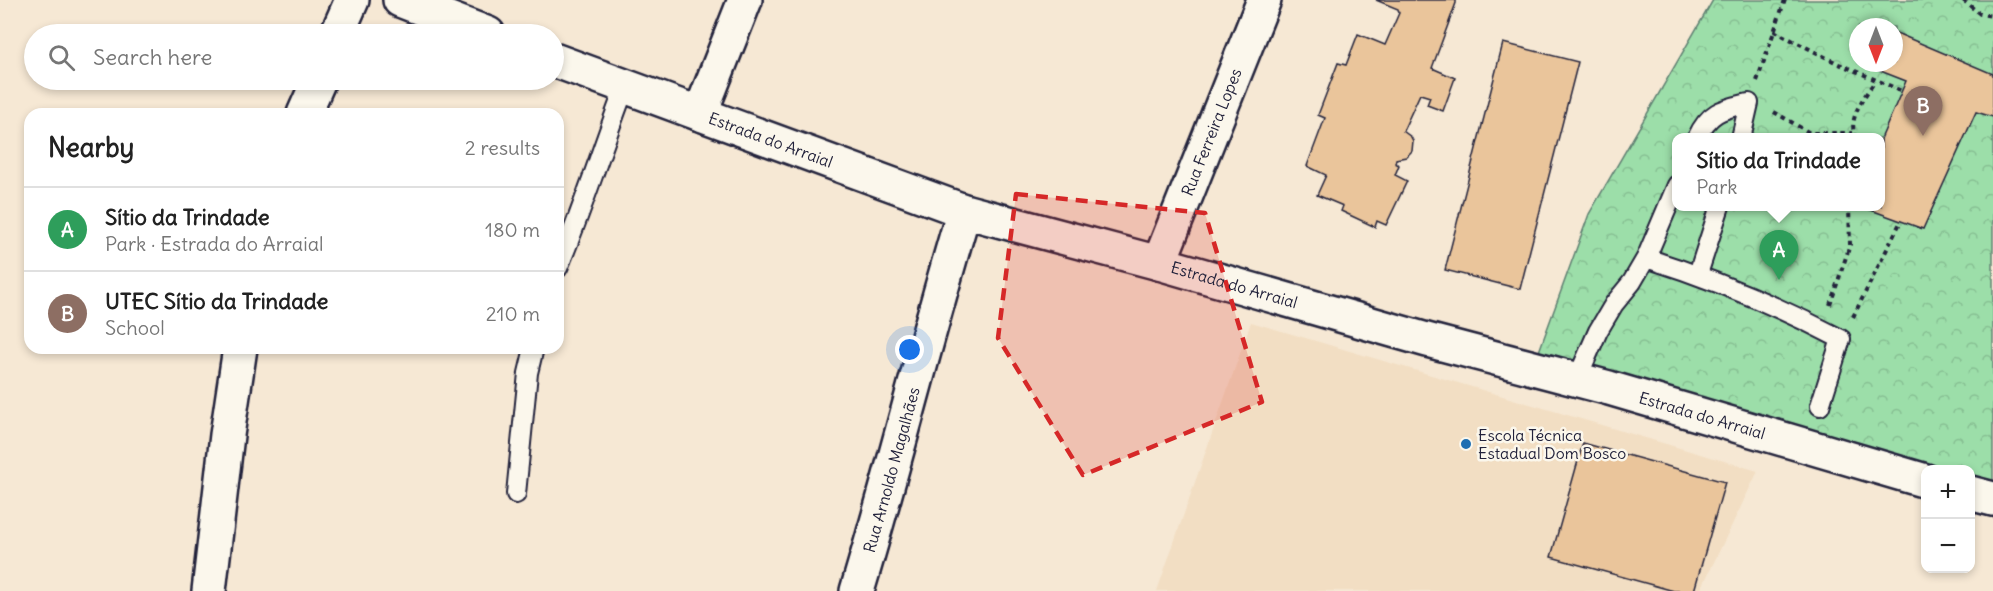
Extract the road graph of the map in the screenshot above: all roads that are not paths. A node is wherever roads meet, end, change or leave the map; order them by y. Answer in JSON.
{"nodes":[{"id":1,"x":352,"y":0,"type":"edge"},
{"id":2,"x":400,"y":0,"type":"edge"},
{"id":3,"x":1264,"y":0,"type":"edge"},
{"id":4,"x":743,"y":7,"type":"edge"},
{"id":5,"x":341,"y":24,"type":"edge"},
{"id":6,"x":462,"y":24,"type":"edge"},
{"id":7,"x":564,"y":64,"type":"edge"},
{"id":8,"x":625,"y":87,"type":"junction"},
{"id":9,"x":315,"y":90,"type":"edge"},
{"id":10,"x":307,"y":108,"type":"edge"},
{"id":11,"x":700,"y":114,"type":"junction"},
{"id":12,"x":1699,"y":133,"type":"edge"},
{"id":13,"x":1742,"y":133,"type":"edge"},
{"id":14,"x":1672,"y":196,"type":"edge"},
{"id":15,"x":964,"y":211,"type":"junction"},
{"id":16,"x":1719,"y":211,"type":"edge"},
{"id":17,"x":564,"y":253,"type":"edge"},
{"id":18,"x":1646,"y":258,"type":"junction"},
{"id":19,"x":1159,"y":263,"type":"junction"},
{"id":20,"x":1698,"y":274,"type":"junction"},
{"id":21,"x":239,"y":354,"type":"edge"},
{"id":22,"x":533,"y":354,"type":"edge"},
{"id":23,"x":1577,"y":379,"type":"junction"},
{"id":24,"x":1820,"y":406,"type":"dead end"},
{"id":25,"x":1921,"y":481,"type":"edge"},
{"id":26,"x":516,"y":494,"type":"dead end"},
{"id":27,"x":1975,"y":495,"type":"edge"},
{"id":28,"x":1993,"y":499,"type":"edge"},
{"id":29,"x":209,"y":591,"type":"edge"},
{"id":30,"x":857,"y":591,"type":"edge"}],
"edges":[{"from":1,"to":5,"type":"main road"},
{"from":2,"to":6,"type":"main road"},
{"from":3,"to":19,"type":"main road","name":"Rua Ferreira Lopes"},
{"from":4,"to":11,"type":"main road"},
{"from":7,"to":8,"type":"main road","name":"Estrada do Arraial"},
{"from":8,"to":11,"type":"main road","name":"Estrada do Arraial"},
{"from":8,"to":17,"type":"lane"},
{"from":9,"to":10,"type":"main road"},
{"from":11,"to":15,"type":"main road","name":"Estrada do Arraial"},
{"from":12,"to":13,"type":"lane"},
{"from":14,"to":18,"type":"lane"},
{"from":15,"to":19,"type":"main road","name":"Estrada do Arraial"},
{"from":15,"to":30,"type":"main road","name":"Rua Arnoldo Magalhães"},
{"from":16,"to":20,"type":"lane"},
{"from":18,"to":20,"type":"lane"},
{"from":18,"to":23,"type":"lane"},
{"from":19,"to":23,"type":"main road","name":"Estrada do Arraial"},
{"from":20,"to":24,"type":"lane"},
{"from":21,"to":29,"type":"main road"},
{"from":22,"to":26,"type":"lane"},
{"from":23,"to":25,"type":"main road","name":"Estrada do Arraial"},
{"from":27,"to":28,"type":"main road"}]}
